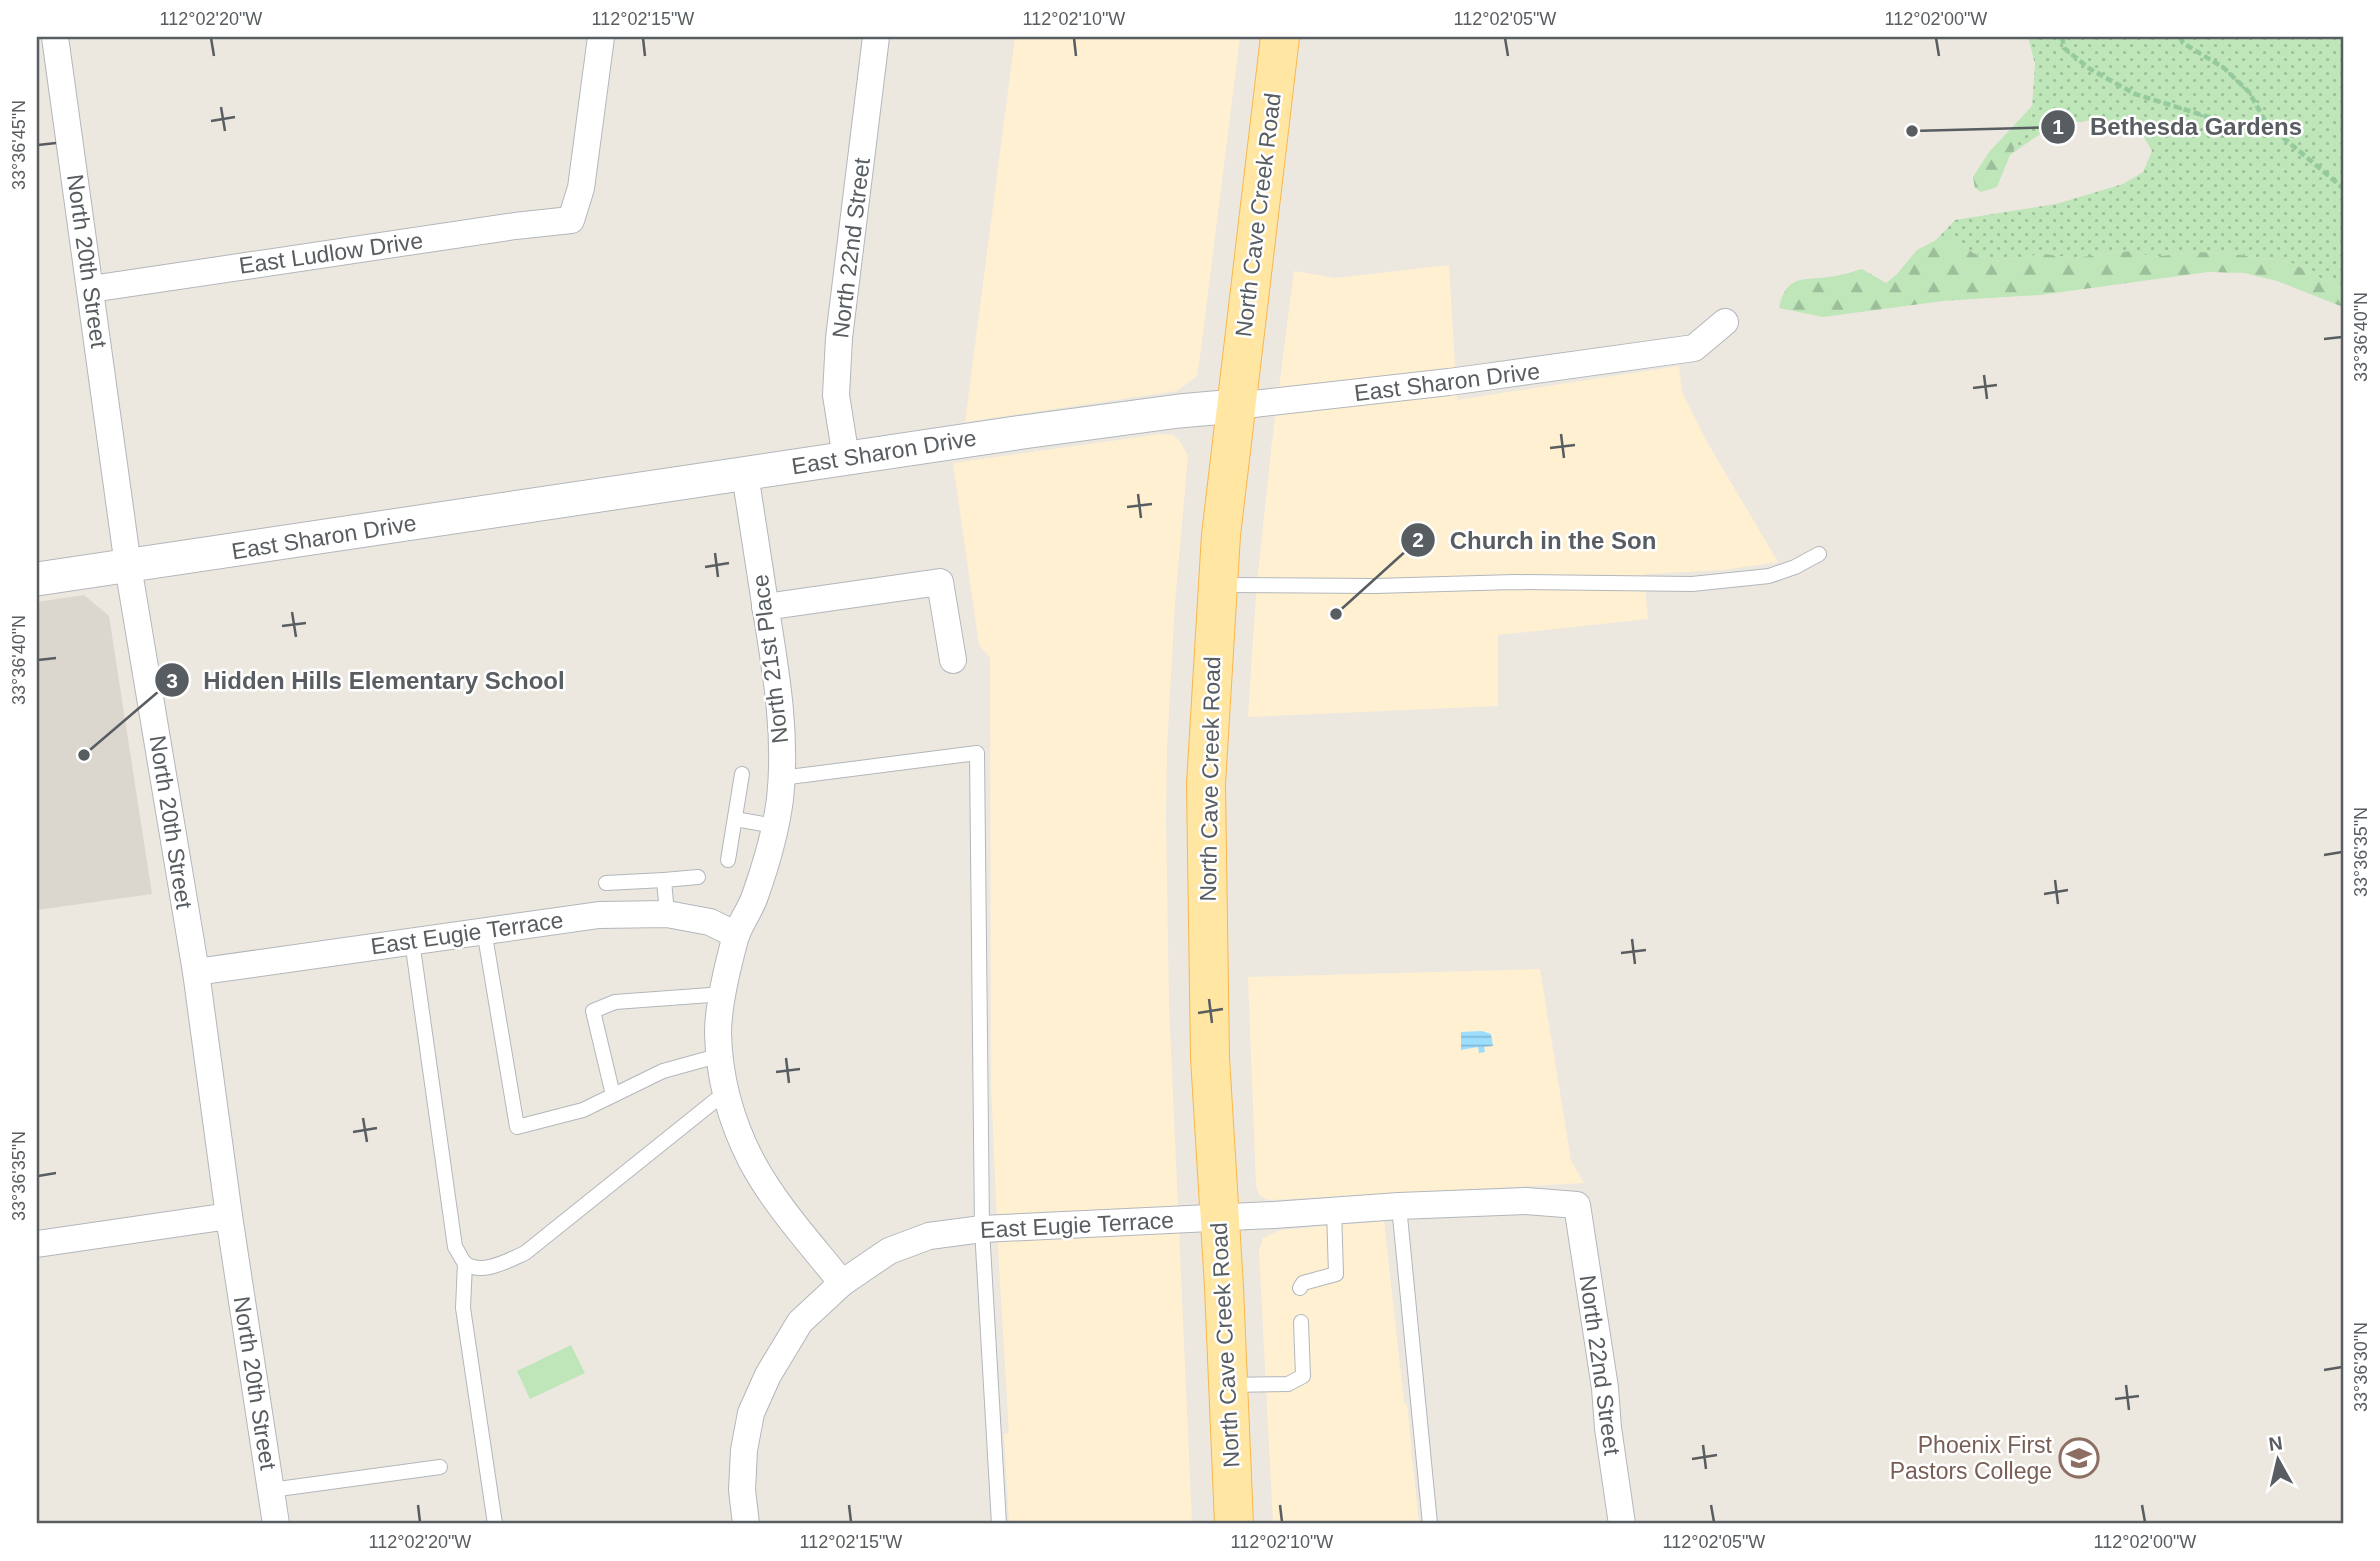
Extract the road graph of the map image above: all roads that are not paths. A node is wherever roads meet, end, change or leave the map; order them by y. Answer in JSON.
{"nodes":[{"id":1,"x":55,"y":37,"type":"edge"},
{"id":2,"x":601,"y":37,"type":"edge"},
{"id":3,"x":876,"y":37,"type":"edge"},
{"id":4,"x":1280,"y":37,"type":"edge"},
{"id":5,"x":91,"y":289,"type":"junction"},
{"id":6,"x":1726,"y":322,"type":"dead end"},
{"id":7,"x":1236,"y":406,"type":"junction"},
{"id":8,"x":846,"y":458,"type":"junction"},
{"id":9,"x":746,"y":474,"type":"junction"},
{"id":10,"x":1819,"y":554,"type":"dead end"},
{"id":11,"x":128,"y":566,"type":"junction"},
{"id":12,"x":37,"y":579,"type":"edge"},
{"id":13,"x":1217,"y":585,"type":"junction"},
{"id":14,"x":765,"y":607,"type":"junction"},
{"id":15,"x":953,"y":660,"type":"dead end"},
{"id":16,"x":742,"y":774,"type":"dead end"},
{"id":17,"x":781,"y":778,"type":"junction"},
{"id":18,"x":735,"y":819,"type":"junction"},
{"id":19,"x":775,"y":826,"type":"junction"},
{"id":20,"x":728,"y":860,"type":"dead end"},
{"id":21,"x":698,"y":877,"type":"dead end"},
{"id":22,"x":664,"y":880,"type":"junction"},
{"id":23,"x":606,"y":883,"type":"dead end"},
{"id":24,"x":667,"y":914,"type":"junction"},
{"id":25,"x":484,"y":930,"type":"junction"},
{"id":26,"x":736,"y":935,"type":"junction"},
{"id":27,"x":412,"y":941,"type":"junction"},
{"id":28,"x":196,"y":972,"type":"junction"},
{"id":29,"x":724,"y":994,"type":"junction"},
{"id":30,"x":721,"y":1055,"type":"junction"},
{"id":31,"x":727,"y":1091,"type":"junction"},
{"id":32,"x":613,"y":1096,"type":"junction"},
{"id":33,"x":1577,"y":1205,"type":"joint"},
{"id":34,"x":1399,"y":1206,"type":"junction"},
{"id":35,"x":1334,"y":1210,"type":"junction"},
{"id":36,"x":229,"y":1216,"type":"junction"},
{"id":37,"x":1219,"y":1218,"type":"junction"},
{"id":38,"x":982,"y":1230,"type":"junction"},
{"id":39,"x":37,"y":1244,"type":"edge"},
{"id":40,"x":464,"y":1262,"type":"junction"},
{"id":41,"x":842,"y":1283,"type":"junction"},
{"id":42,"x":1300,"y":1288,"type":"dead end"},
{"id":43,"x":1301,"y":1322,"type":"dead end"},
{"id":44,"x":1227,"y":1385,"type":"junction"},
{"id":45,"x":440,"y":1467,"type":"dead end"},
{"id":46,"x":271,"y":1490,"type":"junction"},
{"id":47,"x":276,"y":1524,"type":"edge"},
{"id":48,"x":495,"y":1524,"type":"edge"},
{"id":49,"x":746,"y":1524,"type":"edge"},
{"id":50,"x":999,"y":1524,"type":"edge"},
{"id":51,"x":1234,"y":1524,"type":"edge"},
{"id":52,"x":1430,"y":1524,"type":"edge"},
{"id":53,"x":1622,"y":1524,"type":"edge"}],
"edges":[{"from":1,"to":5,"type":"street","name":"North 20th Street"},
{"from":2,"to":5,"type":"street","name":"East Ludlow Drive"},
{"from":3,"to":8,"type":"street","name":"North 22nd Street"},
{"from":4,"to":7,"type":"main road","name":"North Cave Creek Road"},
{"from":5,"to":11,"type":"street","name":"North 20th Street"},
{"from":6,"to":7,"type":"street","name":"East Sharon Drive"},
{"from":7,"to":8,"type":"street","name":"East Sharon Drive"},
{"from":7,"to":13,"type":"main road","name":"North Cave Creek Road"},
{"from":8,"to":9,"type":"street","name":"East Sharon Drive"},
{"from":9,"to":11,"type":"street","name":"East Sharon Drive"},
{"from":9,"to":14,"type":"street","name":"North 21st Place"},
{"from":10,"to":13,"type":"lane"},
{"from":11,"to":12,"type":"street","name":"East Sharon Drive"},
{"from":11,"to":28,"type":"street","name":"North 20th Street"},
{"from":13,"to":37,"type":"main road","name":"North Cave Creek Road"},
{"from":14,"to":15,"type":"street"},
{"from":14,"to":17,"type":"street","name":"North 21st Place"},
{"from":16,"to":18,"type":"lane"},
{"from":17,"to":19,"type":"street","name":"North 21st Place"},
{"from":17,"to":38,"type":"lane"},
{"from":18,"to":19,"type":"lane"},
{"from":18,"to":20,"type":"lane"},
{"from":19,"to":26,"type":"street","name":"North 21st Place"},
{"from":21,"to":22,"type":"lane"},
{"from":22,"to":23,"type":"lane"},
{"from":22,"to":24,"type":"lane"},
{"from":24,"to":25,"type":"street","name":"East Eugie Terrace"},
{"from":24,"to":26,"type":"street","name":"East Eugie Terrace"},
{"from":25,"to":27,"type":"street","name":"East Eugie Terrace"},
{"from":25,"to":32,"type":"lane"},
{"from":26,"to":29,"type":"street","name":"North 21st Place"},
{"from":27,"to":28,"type":"street","name":"East Eugie Terrace"},
{"from":27,"to":40,"type":"lane"},
{"from":28,"to":36,"type":"street","name":"North 20th Street"},
{"from":29,"to":30,"type":"street","name":"North 21st Place"},
{"from":29,"to":32,"type":"lane"},
{"from":30,"to":31,"type":"street","name":"North 21st Place"},
{"from":30,"to":32,"type":"lane"},
{"from":31,"to":40,"type":"lane"},
{"from":31,"to":41,"type":"street","name":"North 21st Place"},
{"from":33,"to":34,"type":"street","name":"East Eugie Terrace"},
{"from":33,"to":53,"type":"street","name":"North 22nd Street"},
{"from":34,"to":35,"type":"street","name":"East Eugie Terrace"},
{"from":34,"to":52,"type":"lane"},
{"from":35,"to":37,"type":"street","name":"East Eugie Terrace"},
{"from":35,"to":42,"type":"lane"},
{"from":36,"to":39,"type":"street"},
{"from":36,"to":46,"type":"street","name":"North 20th Street"},
{"from":37,"to":38,"type":"street","name":"East Eugie Terrace"},
{"from":37,"to":44,"type":"main road","name":"North Cave Creek Road"},
{"from":38,"to":41,"type":"street","name":"East Eugie Terrace"},
{"from":38,"to":50,"type":"lane"},
{"from":40,"to":48,"type":"lane"},
{"from":41,"to":49,"type":"street"},
{"from":43,"to":44,"type":"lane"},
{"from":44,"to":51,"type":"main road","name":"North Cave Creek Road"},
{"from":45,"to":46,"type":"lane"},
{"from":46,"to":47,"type":"street","name":"North 20th Street"}]}
